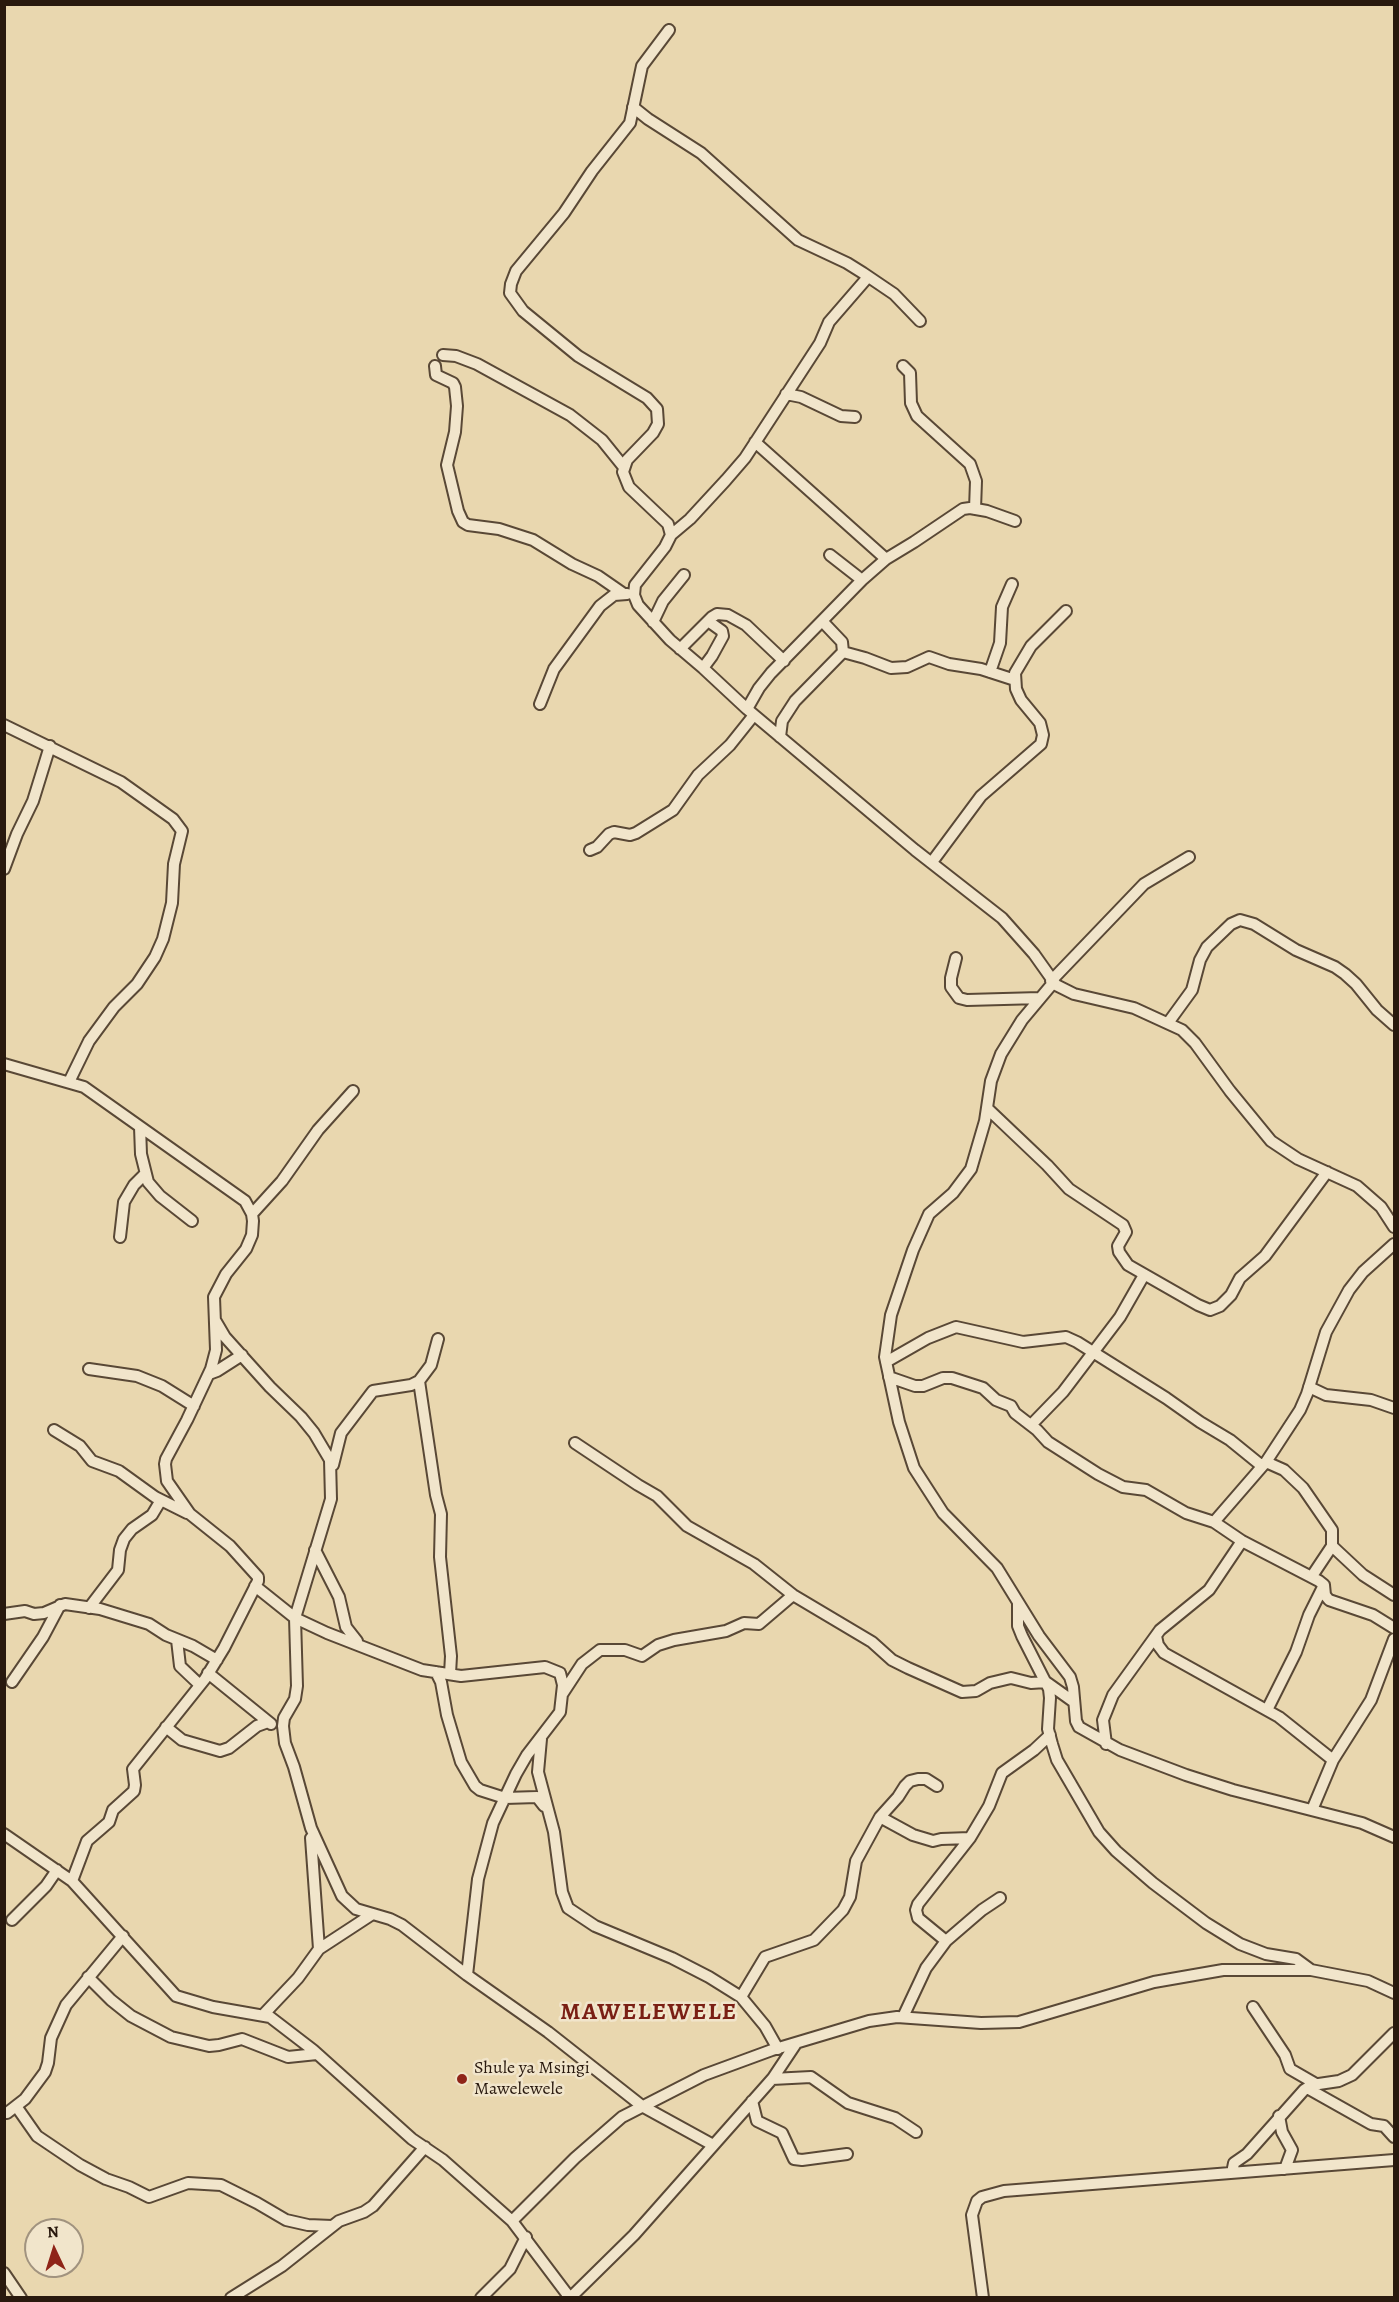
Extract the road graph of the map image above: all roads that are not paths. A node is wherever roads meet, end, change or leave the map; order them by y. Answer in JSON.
{"nodes":[{"id":1,"x":669,"y":30,"type":"dead end"},
{"id":2,"x":633,"y":106,"type":"junction"},
{"id":3,"x":868,"y":277,"type":"junction"},
{"id":4,"x":920,"y":321,"type":"dead end"},
{"id":5,"x":443,"y":355,"type":"dead end"},
{"id":6,"x":435,"y":366,"type":"dead end"},
{"id":7,"x":903,"y":366,"type":"dead end"},
{"id":8,"x":786,"y":393,"type":"junction"},
{"id":9,"x":855,"y":417,"type":"dead end"},
{"id":10,"x":755,"y":442,"type":"junction"},
{"id":11,"x":623,"y":466,"type":"junction"},
{"id":12,"x":975,"y":509,"type":"junction"},
{"id":13,"x":1015,"y":521,"type":"dead end"},
{"id":14,"x":671,"y":535,"type":"junction"},
{"id":15,"x":830,"y":555,"type":"dead end"},
{"id":16,"x":885,"y":559,"type":"junction"},
{"id":17,"x":684,"y":575,"type":"dead end"},
{"id":18,"x":862,"y":580,"type":"junction"},
{"id":19,"x":1012,"y":584,"type":"dead end"},
{"id":20,"x":629,"y":594,"type":"junction"},
{"id":21,"x":1066,"y":611,"type":"dead end"},
{"id":22,"x":708,"y":621,"type":"junction"},
{"id":23,"x":653,"y":622,"type":"junction"},
{"id":24,"x":823,"y":622,"type":"junction"},
{"id":25,"x":680,"y":649,"type":"junction"},
{"id":26,"x":843,"y":652,"type":"junction"},
{"id":27,"x":784,"y":661,"type":"junction"},
{"id":28,"x":703,"y":668,"type":"junction"},
{"id":29,"x":990,"y":672,"type":"junction"},
{"id":30,"x":1015,"y":680,"type":"junction"},
{"id":31,"x":540,"y":704,"type":"dead end"},
{"id":32,"x":751,"y":712,"type":"junction"},
{"id":33,"x":4,"y":725,"type":"edge"},
{"id":34,"x":780,"y":736,"type":"junction"},
{"id":35,"x":50,"y":746,"type":"junction"},
{"id":36,"x":590,"y":850,"type":"dead end"},
{"id":37,"x":1189,"y":857,"type":"dead end"},
{"id":38,"x":932,"y":862,"type":"junction"},
{"id":39,"x":4,"y":869,"type":"edge"},
{"id":40,"x":956,"y":958,"type":"dead end"},
{"id":41,"x":1052,"y":982,"type":"junction"},
{"id":42,"x":1040,"y":998,"type":"junction"},
{"id":43,"x":1168,"y":1023,"type":"junction"},
{"id":44,"x":1395,"y":1025,"type":"edge"},
{"id":45,"x":4,"y":1064,"type":"edge"},
{"id":46,"x":69,"y":1082,"type":"junction"},
{"id":47,"x":354,"y":1091,"type":"dead end"},
{"id":48,"x":987,"y":1108,"type":"junction"},
{"id":49,"x":140,"y":1126,"type":"junction"},
{"id":50,"x":1327,"y":1172,"type":"junction"},
{"id":51,"x":145,"y":1173,"type":"junction"},
{"id":52,"x":252,"y":1214,"type":"junction"},
{"id":53,"x":192,"y":1221,"type":"dead end"},
{"id":54,"x":1395,"y":1227,"type":"edge"},
{"id":55,"x":120,"y":1237,"type":"dead end"},
{"id":56,"x":1395,"y":1244,"type":"edge"},
{"id":57,"x":1144,"y":1275,"type":"junction"},
{"id":58,"x":215,"y":1320,"type":"junction"},
{"id":59,"x":438,"y":1339,"type":"dead end"},
{"id":60,"x":1092,"y":1353,"type":"junction"},
{"id":61,"x":242,"y":1355,"type":"junction"},
{"id":62,"x":886,"y":1362,"type":"junction"},
{"id":63,"x":89,"y":1369,"type":"dead end"},
{"id":64,"x":209,"y":1374,"type":"junction"},
{"id":65,"x":889,"y":1377,"type":"junction"},
{"id":66,"x":419,"y":1381,"type":"junction"},
{"id":67,"x":1309,"y":1387,"type":"junction"},
{"id":68,"x":194,"y":1406,"type":"junction"},
{"id":69,"x":1395,"y":1408,"type":"edge"},
{"id":70,"x":1031,"y":1425,"type":"junction"},
{"id":71,"x":54,"y":1430,"type":"dead end"},
{"id":72,"x":575,"y":1443,"type":"dead end"},
{"id":73,"x":1264,"y":1464,"type":"junction"},
{"id":74,"x":332,"y":1471,"type":"junction"},
{"id":75,"x":161,"y":1500,"type":"junction"},
{"id":76,"x":190,"y":1514,"type":"junction"},
{"id":77,"x":1214,"y":1522,"type":"junction"},
{"id":78,"x":1242,"y":1541,"type":"junction"},
{"id":79,"x":1332,"y":1546,"type":"junction"},
{"id":80,"x":315,"y":1550,"type":"junction"},
{"id":81,"x":1312,"y":1576,"type":"junction"},
{"id":82,"x":1324,"y":1585,"type":"junction"},
{"id":83,"x":255,"y":1586,"type":"junction"},
{"id":84,"x":793,"y":1595,"type":"junction"},
{"id":85,"x":1395,"y":1595,"type":"edge"},
{"id":86,"x":1018,"y":1602,"type":"junction"},
{"id":87,"x":60,"y":1604,"type":"junction"},
{"id":88,"x":89,"y":1608,"type":"junction"},
{"id":89,"x":4,"y":1614,"type":"edge"},
{"id":90,"x":295,"y":1618,"type":"junction"},
{"id":91,"x":1395,"y":1628,"type":"edge"},
{"id":92,"x":1155,"y":1636,"type":"junction"},
{"id":93,"x":1395,"y":1639,"type":"edge"},
{"id":94,"x":177,"y":1640,"type":"junction"},
{"id":95,"x":360,"y":1644,"type":"junction"},
{"id":96,"x":217,"y":1660,"type":"junction"},
{"id":97,"x":436,"y":1672,"type":"junction"},
{"id":98,"x":208,"y":1673,"type":"junction"},
{"id":99,"x":450,"y":1674,"type":"junction"},
{"id":100,"x":12,"y":1682,"type":"dead end"},
{"id":101,"x":1046,"y":1682,"type":"junction"},
{"id":102,"x":200,"y":1685,"type":"junction"},
{"id":103,"x":562,"y":1694,"type":"junction"},
{"id":104,"x":1074,"y":1702,"type":"junction"},
{"id":105,"x":1267,"y":1710,"type":"junction"},
{"id":106,"x":268,"y":1722,"type":"junction"},
{"id":107,"x":166,"y":1727,"type":"junction"},
{"id":108,"x":1050,"y":1735,"type":"junction"},
{"id":109,"x":284,"y":1736,"type":"junction"},
{"id":110,"x":541,"y":1738,"type":"junction"},
{"id":111,"x":1106,"y":1744,"type":"junction"},
{"id":112,"x":1333,"y":1760,"type":"junction"},
{"id":113,"x":937,"y":1786,"type":"dead end"},
{"id":114,"x":505,"y":1798,"type":"junction"},
{"id":115,"x":546,"y":1809,"type":"junction"},
{"id":116,"x":1312,"y":1810,"type":"junction"},
{"id":117,"x":880,"y":1817,"type":"junction"},
{"id":118,"x":311,"y":1828,"type":"junction"},
{"id":119,"x":4,"y":1834,"type":"edge"},
{"id":120,"x":1395,"y":1837,"type":"edge"},
{"id":121,"x":970,"y":1838,"type":"junction"},
{"id":122,"x":57,"y":1870,"type":"junction"},
{"id":123,"x":72,"y":1881,"type":"junction"},
{"id":124,"x":1000,"y":1898,"type":"dead end"},
{"id":125,"x":371,"y":1914,"type":"junction"},
{"id":126,"x":12,"y":1920,"type":"dead end"},
{"id":127,"x":123,"y":1936,"type":"junction"},
{"id":128,"x":946,"y":1941,"type":"junction"},
{"id":129,"x":319,"y":1949,"type":"junction"},
{"id":130,"x":1311,"y":1970,"type":"junction"},
{"id":131,"x":467,"y":1975,"type":"junction"},
{"id":132,"x":88,"y":1977,"type":"junction"},
{"id":133,"x":1395,"y":1993,"type":"edge"},
{"id":134,"x":741,"y":1997,"type":"junction"},
{"id":135,"x":1253,"y":2007,"type":"dead end"},
{"id":136,"x":263,"y":2014,"type":"junction"},
{"id":137,"x":903,"y":2018,"type":"junction"},
{"id":138,"x":1395,"y":2033,"type":"edge"},
{"id":139,"x":795,"y":2045,"type":"junction"},
{"id":140,"x":778,"y":2049,"type":"junction"},
{"id":141,"x":316,"y":2054,"type":"junction"},
{"id":142,"x":772,"y":2079,"type":"junction"},
{"id":143,"x":1311,"y":2086,"type":"junction"},
{"id":144,"x":752,"y":2101,"type":"junction"},
{"id":145,"x":16,"y":2106,"type":"junction"},
{"id":146,"x":642,"y":2106,"type":"junction"},
{"id":147,"x":6,"y":2113,"type":"dead end"},
{"id":148,"x":1279,"y":2116,"type":"junction"},
{"id":149,"x":916,"y":2132,"type":"dead end"},
{"id":150,"x":1395,"y":2137,"type":"edge"},
{"id":151,"x":713,"y":2145,"type":"junction"},
{"id":152,"x":425,"y":2148,"type":"junction"},
{"id":153,"x":847,"y":2154,"type":"dead end"},
{"id":154,"x":1395,"y":2160,"type":"edge"},
{"id":155,"x":1285,"y":2169,"type":"junction"},
{"id":156,"x":1232,"y":2173,"type":"junction"},
{"id":157,"x":512,"y":2221,"type":"junction"},
{"id":158,"x":332,"y":2226,"type":"junction"},
{"id":159,"x":526,"y":2237,"type":"junction"},
{"id":160,"x":4,"y":2273,"type":"edge"},
{"id":161,"x":570,"y":2297,"type":"edge"},
{"id":162,"x":21,"y":2298,"type":"edge"},
{"id":163,"x":231,"y":2298,"type":"edge"},
{"id":164,"x":481,"y":2298,"type":"edge"},
{"id":165,"x":983,"y":2298,"type":"edge"}],
"edges":[{"from":1,"to":2,"type":"street"},
{"from":2,"to":3,"type":"street"},
{"from":2,"to":11,"type":"street"},
{"from":3,"to":4,"type":"street"},
{"from":3,"to":8,"type":"street"},
{"from":5,"to":11,"type":"street"},
{"from":6,"to":20,"type":"street"},
{"from":7,"to":12,"type":"street"},
{"from":8,"to":9,"type":"street"},
{"from":8,"to":10,"type":"street"},
{"from":10,"to":14,"type":"street"},
{"from":10,"to":16,"type":"street"},
{"from":11,"to":14,"type":"street"},
{"from":12,"to":13,"type":"street"},
{"from":12,"to":16,"type":"street"},
{"from":14,"to":20,"type":"street"},
{"from":15,"to":18,"type":"street"},
{"from":16,"to":18,"type":"street"},
{"from":17,"to":23,"type":"street"},
{"from":18,"to":24,"type":"street"},
{"from":19,"to":29,"type":"street"},
{"from":20,"to":23,"type":"street"},
{"from":20,"to":31,"type":"street"},
{"from":21,"to":30,"type":"street"},
{"from":22,"to":25,"type":"street"},
{"from":22,"to":27,"type":"street"},
{"from":22,"to":28,"type":"street"},
{"from":23,"to":25,"type":"street"},
{"from":24,"to":26,"type":"street"},
{"from":24,"to":27,"type":"street"},
{"from":25,"to":28,"type":"street"},
{"from":26,"to":29,"type":"street"},
{"from":26,"to":34,"type":"street"},
{"from":27,"to":32,"type":"street"},
{"from":28,"to":32,"type":"street"},
{"from":29,"to":30,"type":"street"},
{"from":30,"to":38,"type":"street"},
{"from":32,"to":34,"type":"street"},
{"from":32,"to":36,"type":"street"},
{"from":33,"to":35,"type":"street"},
{"from":34,"to":38,"type":"street"},
{"from":35,"to":39,"type":"street"},
{"from":35,"to":46,"type":"street"},
{"from":37,"to":41,"type":"street"},
{"from":38,"to":41,"type":"street"},
{"from":40,"to":42,"type":"street"},
{"from":41,"to":42,"type":"street"},
{"from":41,"to":43,"type":"street"},
{"from":42,"to":48,"type":"street"},
{"from":43,"to":44,"type":"street"},
{"from":43,"to":50,"type":"street"},
{"from":45,"to":46,"type":"street"},
{"from":46,"to":49,"type":"street"},
{"from":47,"to":52,"type":"street"},
{"from":48,"to":57,"type":"street"},
{"from":48,"to":62,"type":"street"},
{"from":49,"to":51,"type":"street"},
{"from":49,"to":52,"type":"street"},
{"from":50,"to":54,"type":"street"},
{"from":50,"to":57,"type":"street"},
{"from":51,"to":53,"type":"street"},
{"from":51,"to":55,"type":"street"},
{"from":52,"to":58,"type":"street"},
{"from":56,"to":67,"type":"street"},
{"from":57,"to":60,"type":"street"},
{"from":58,"to":61,"type":"street"},
{"from":58,"to":64,"type":"street"},
{"from":59,"to":66,"type":"street"},
{"from":60,"to":62,"type":"street"},
{"from":60,"to":70,"type":"street"},
{"from":60,"to":73,"type":"street"},
{"from":61,"to":64,"type":"street"},
{"from":61,"to":74,"type":"street"},
{"from":62,"to":65,"type":"street"},
{"from":63,"to":68,"type":"street"},
{"from":64,"to":68,"type":"street"},
{"from":65,"to":70,"type":"street"},
{"from":65,"to":86,"type":"street"},
{"from":66,"to":74,"type":"street"},
{"from":66,"to":99,"type":"street"},
{"from":67,"to":69,"type":"street"},
{"from":67,"to":73,"type":"street"},
{"from":68,"to":76,"type":"street"},
{"from":70,"to":77,"type":"street"},
{"from":71,"to":75,"type":"street"},
{"from":72,"to":84,"type":"street"},
{"from":73,"to":77,"type":"street"},
{"from":73,"to":79,"type":"street"},
{"from":74,"to":80,"type":"street"},
{"from":75,"to":76,"type":"street"},
{"from":75,"to":88,"type":"street"},
{"from":76,"to":83,"type":"street"},
{"from":77,"to":78,"type":"street"},
{"from":78,"to":81,"type":"street"},
{"from":78,"to":92,"type":"street"},
{"from":79,"to":81,"type":"street"},
{"from":79,"to":85,"type":"street"},
{"from":80,"to":90,"type":"street"},
{"from":80,"to":95,"type":"street"},
{"from":81,"to":82,"type":"street"},
{"from":82,"to":91,"type":"street"},
{"from":82,"to":105,"type":"street"},
{"from":83,"to":90,"type":"street"},
{"from":83,"to":96,"type":"street"},
{"from":84,"to":101,"type":"street"},
{"from":84,"to":103,"type":"street"},
{"from":86,"to":101,"type":"street"},
{"from":86,"to":104,"type":"street"},
{"from":87,"to":88,"type":"street"},
{"from":87,"to":89,"type":"street"},
{"from":87,"to":100,"type":"street"},
{"from":88,"to":94,"type":"street"},
{"from":90,"to":95,"type":"street"},
{"from":90,"to":109,"type":"street"},
{"from":92,"to":105,"type":"street"},
{"from":92,"to":111,"type":"street"},
{"from":93,"to":112,"type":"street"},
{"from":94,"to":96,"type":"street"},
{"from":94,"to":102,"type":"street"},
{"from":95,"to":97,"type":"street"},
{"from":96,"to":98,"type":"street"},
{"from":97,"to":99,"type":"street"},
{"from":97,"to":114,"type":"street"},
{"from":98,"to":102,"type":"street"},
{"from":98,"to":106,"type":"street"},
{"from":99,"to":103,"type":"street"},
{"from":101,"to":104,"type":"street"},
{"from":101,"to":108,"type":"street"},
{"from":102,"to":107,"type":"street"},
{"from":103,"to":110,"type":"street"},
{"from":104,"to":111,"type":"street"},
{"from":105,"to":112,"type":"street"},
{"from":106,"to":107,"type":"street"},
{"from":106,"to":109,"type":"street"},
{"from":107,"to":123,"type":"street"},
{"from":108,"to":121,"type":"street"},
{"from":108,"to":130,"type":"street"},
{"from":109,"to":118,"type":"street"},
{"from":110,"to":114,"type":"street"},
{"from":110,"to":115,"type":"street"},
{"from":111,"to":116,"type":"street"},
{"from":112,"to":116,"type":"street"},
{"from":113,"to":117,"type":"street"},
{"from":114,"to":115,"type":"street"},
{"from":114,"to":131,"type":"street"},
{"from":115,"to":134,"type":"street"},
{"from":116,"to":120,"type":"street"},
{"from":117,"to":121,"type":"street"},
{"from":117,"to":134,"type":"street"},
{"from":118,"to":125,"type":"street"},
{"from":118,"to":129,"type":"street"},
{"from":119,"to":122,"type":"street"},
{"from":121,"to":128,"type":"street"},
{"from":122,"to":123,"type":"street"},
{"from":122,"to":126,"type":"street"},
{"from":123,"to":127,"type":"street"},
{"from":124,"to":128,"type":"street"},
{"from":125,"to":129,"type":"street"},
{"from":125,"to":131,"type":"street"},
{"from":127,"to":132,"type":"street"},
{"from":127,"to":136,"type":"street"},
{"from":128,"to":137,"type":"street"},
{"from":129,"to":136,"type":"street"},
{"from":130,"to":133,"type":"street"},
{"from":130,"to":137,"type":"street"},
{"from":131,"to":146,"type":"street"},
{"from":132,"to":141,"type":"street"},
{"from":132,"to":145,"type":"street"},
{"from":134,"to":140,"type":"street"},
{"from":135,"to":143,"type":"street"},
{"from":136,"to":141,"type":"street"},
{"from":137,"to":139,"type":"street"},
{"from":138,"to":143,"type":"street"},
{"from":139,"to":140,"type":"street"},
{"from":139,"to":142,"type":"street"},
{"from":140,"to":146,"type":"street"},
{"from":141,"to":152,"type":"street"},
{"from":142,"to":144,"type":"street"},
{"from":142,"to":149,"type":"street"},
{"from":143,"to":148,"type":"street"},
{"from":143,"to":150,"type":"street"},
{"from":144,"to":151,"type":"street"},
{"from":144,"to":153,"type":"street"},
{"from":145,"to":147,"type":"street"},
{"from":145,"to":158,"type":"street"},
{"from":146,"to":151,"type":"street"},
{"from":146,"to":157,"type":"street"},
{"from":148,"to":155,"type":"street"},
{"from":148,"to":156,"type":"street"},
{"from":151,"to":161,"type":"street"},
{"from":152,"to":157,"type":"street"},
{"from":152,"to":158,"type":"street"},
{"from":154,"to":155,"type":"street"},
{"from":155,"to":156,"type":"street"},
{"from":156,"to":165,"type":"street"},
{"from":157,"to":159,"type":"street"},
{"from":158,"to":163,"type":"street"},
{"from":159,"to":161,"type":"street"},
{"from":159,"to":164,"type":"street"},
{"from":160,"to":162,"type":"street"}]}
